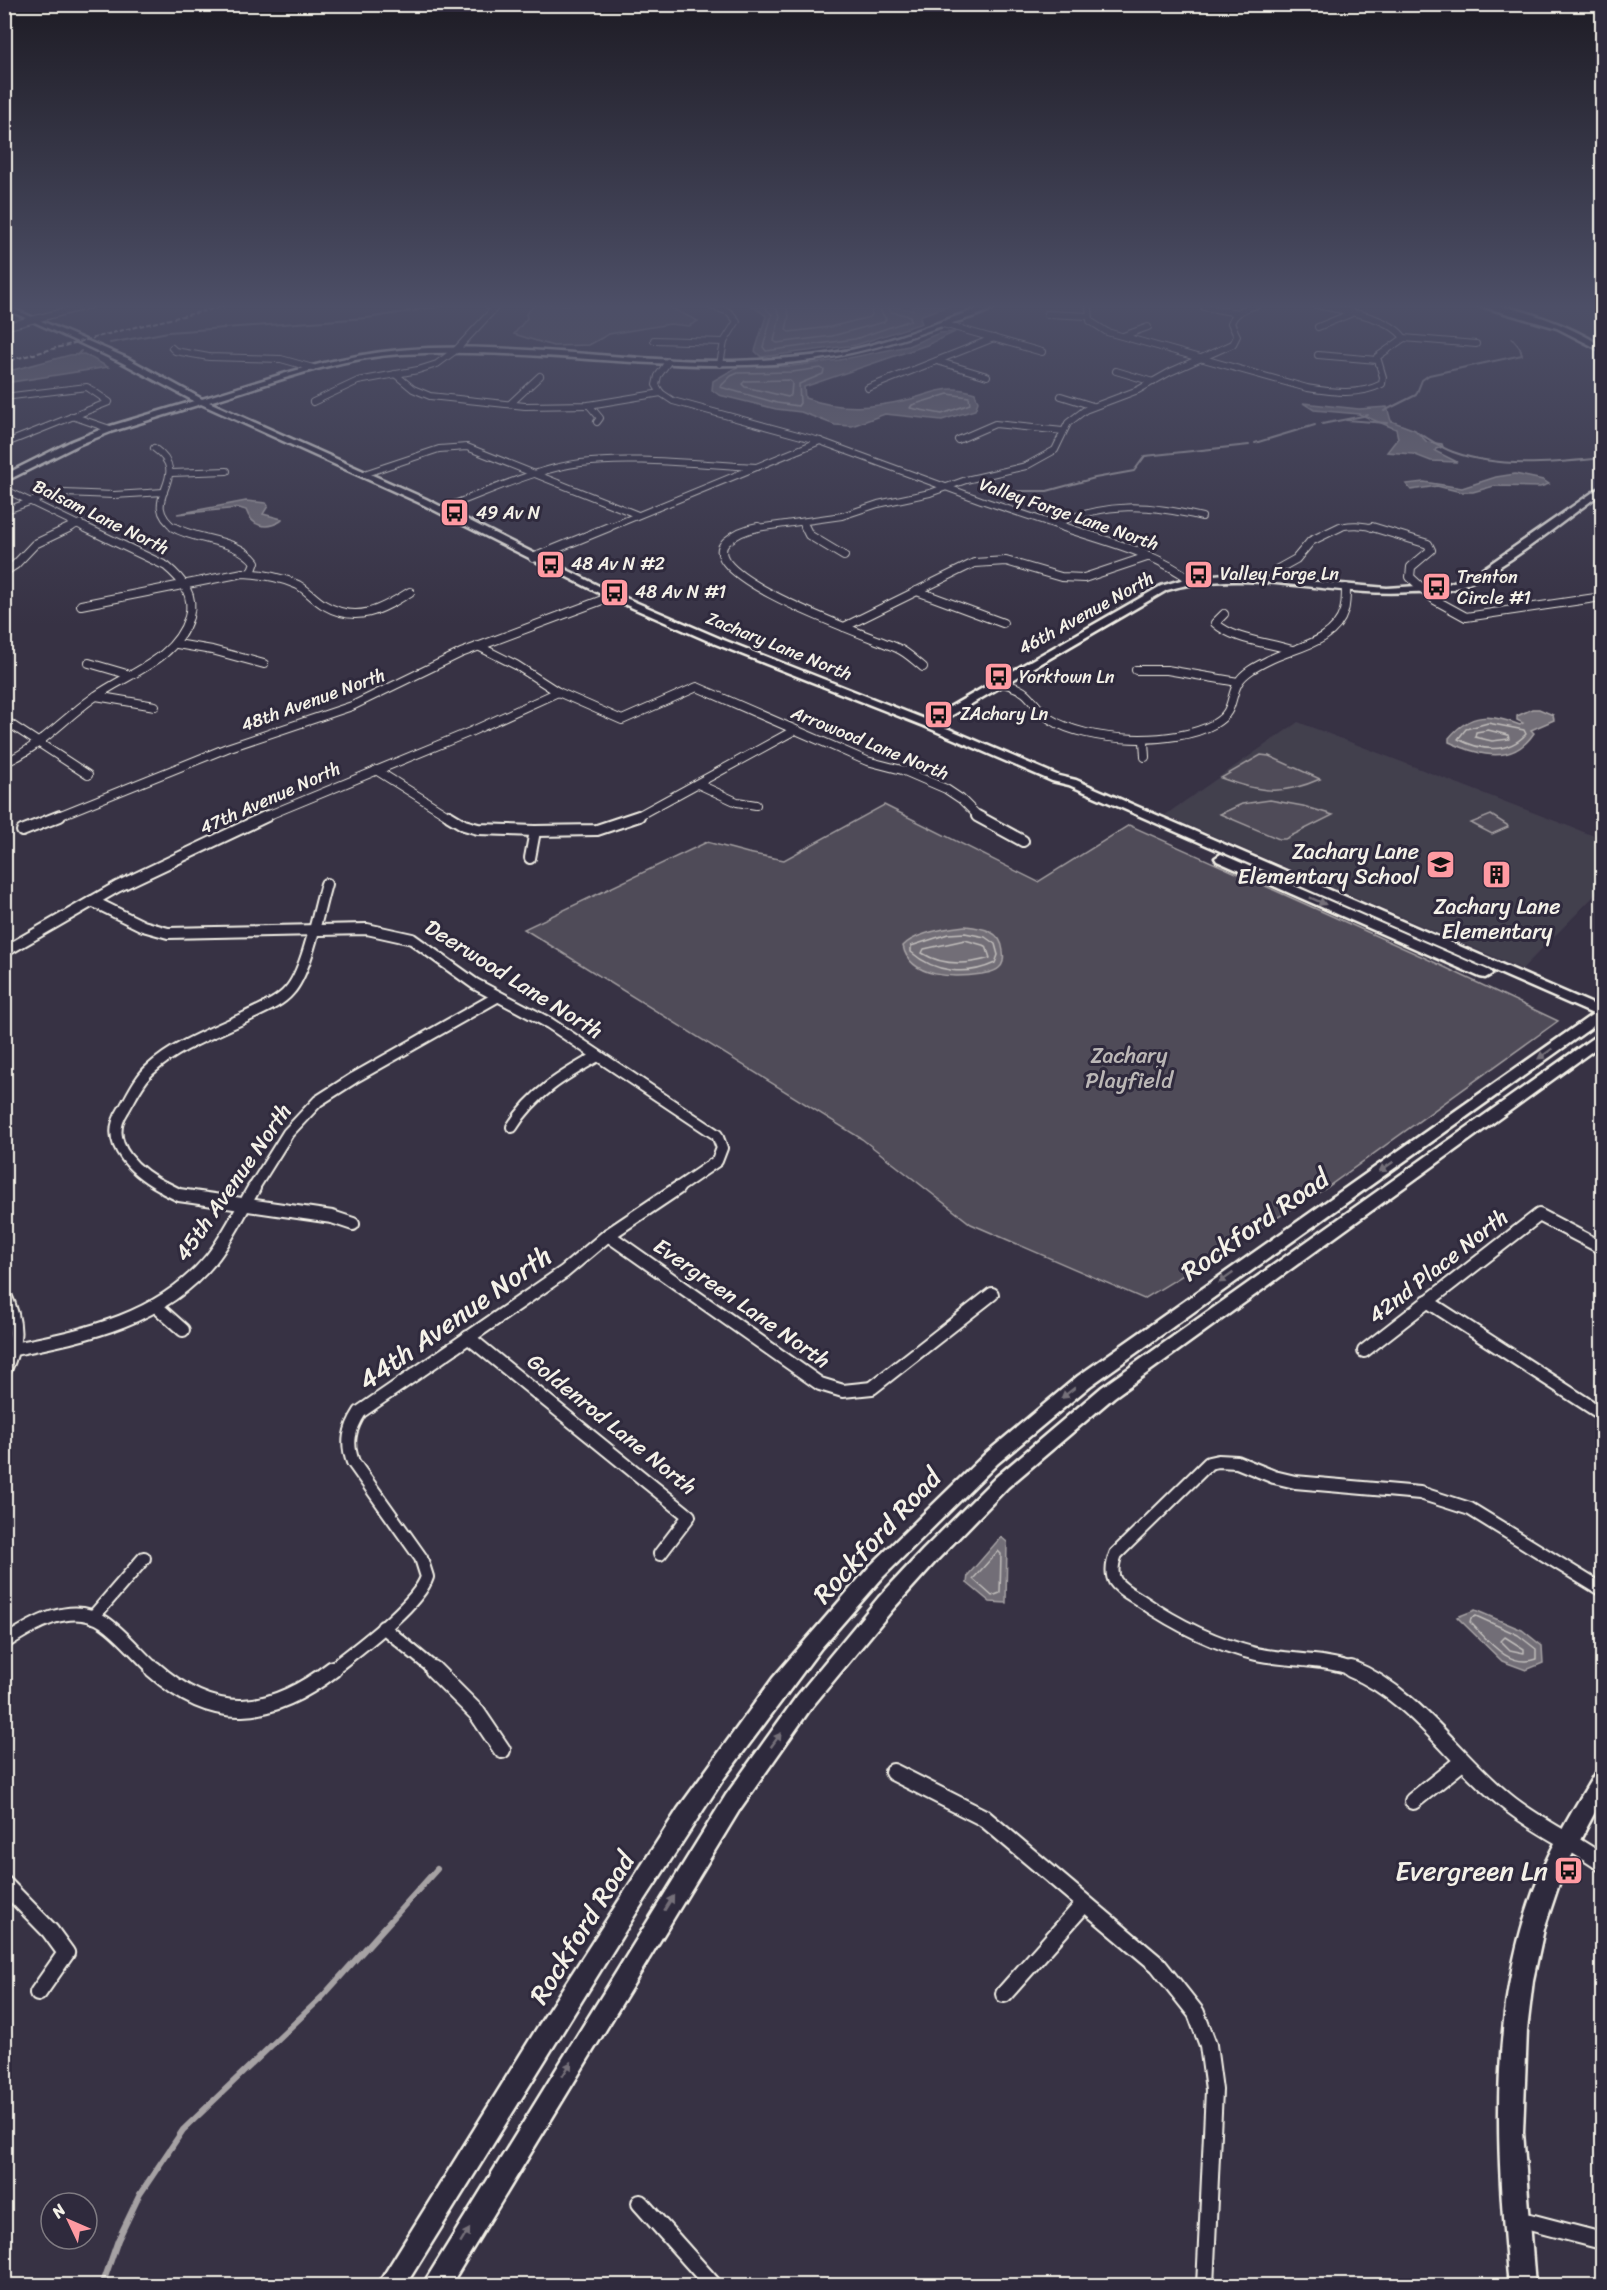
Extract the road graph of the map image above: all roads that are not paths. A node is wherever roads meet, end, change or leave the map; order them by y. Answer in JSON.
{"nodes":[{"id":1,"x":85,"y":412,"type":"edge"},
{"id":2,"x":168,"y":412,"type":"edge"},
{"id":3,"x":224,"y":412,"type":"edge"},
{"id":4,"x":595,"y":412,"type":"edge"},
{"id":5,"x":711,"y":412,"type":"edge"},
{"id":6,"x":1082,"y":412,"type":"edge"},
{"id":7,"x":72,"y":416,"type":"junction"},
{"id":8,"x":597,"y":422,"type":"dead end"},
{"id":9,"x":110,"y":429,"type":"junction"},
{"id":10,"x":1063,"y":431,"type":"junction"},
{"id":11,"x":958,"y":440,"type":"dead end"},
{"id":12,"x":820,"y":441,"type":"junction"},
{"id":13,"x":4,"y":444,"type":"edge"},
{"id":14,"x":154,"y":448,"type":"dead end"},
{"id":15,"x":757,"y":467,"type":"junction"},
{"id":16,"x":227,"y":471,"type":"dead end"},
{"id":17,"x":171,"y":473,"type":"junction"},
{"id":18,"x":364,"y":474,"type":"junction"},
{"id":19,"x":536,"y":474,"type":"junction"},
{"id":20,"x":4,"y":479,"type":"edge"},
{"id":21,"x":947,"y":487,"type":"junction"},
{"id":22,"x":4,"y":489,"type":"edge"},
{"id":23,"x":1602,"y":489,"type":"edge"},
{"id":24,"x":164,"y":492,"type":"junction"},
{"id":25,"x":1592,"y":496,"type":"junction"},
{"id":26,"x":1602,"y":498,"type":"edge"},
{"id":27,"x":32,"y":501,"type":"junction"},
{"id":28,"x":441,"y":509,"type":"junction"},
{"id":29,"x":4,"y":511,"type":"edge"},
{"id":30,"x":638,"y":515,"type":"junction"},
{"id":31,"x":1202,"y":516,"type":"dead end"},
{"id":32,"x":802,"y":522,"type":"junction"},
{"id":33,"x":80,"y":523,"type":"junction"},
{"id":34,"x":1054,"y":524,"type":"junction"},
{"id":35,"x":844,"y":556,"type":"dead end"},
{"id":36,"x":1150,"y":556,"type":"junction"},
{"id":37,"x":533,"y":558,"type":"junction"},
{"id":38,"x":4,"y":572,"type":"edge"},
{"id":39,"x":251,"y":573,"type":"junction"},
{"id":40,"x":1191,"y":580,"type":"junction"},
{"id":41,"x":1272,"y":580,"type":"junction"},
{"id":42,"x":185,"y":584,"type":"junction"},
{"id":43,"x":1346,"y":588,"type":"junction"},
{"id":44,"x":1425,"y":590,"type":"junction"},
{"id":45,"x":917,"y":591,"type":"junction"},
{"id":46,"x":410,"y":592,"type":"dead end"},
{"id":47,"x":613,"y":596,"type":"junction"},
{"id":48,"x":1602,"y":597,"type":"edge"},
{"id":49,"x":81,"y":605,"type":"dead end"},
{"id":50,"x":1224,"y":614,"type":"dead end"},
{"id":51,"x":1003,"y":623,"type":"dead end"},
{"id":52,"x":844,"y":627,"type":"junction"},
{"id":53,"x":177,"y":644,"type":"junction"},
{"id":54,"x":478,"y":646,"type":"junction"},
{"id":55,"x":1292,"y":650,"type":"junction"},
{"id":56,"x":89,"y":663,"type":"dead end"},
{"id":57,"x":264,"y":664,"type":"dead end"},
{"id":58,"x":923,"y":668,"type":"dead end"},
{"id":59,"x":1136,"y":670,"type":"dead end"},
{"id":60,"x":130,"y":675,"type":"junction"},
{"id":61,"x":1000,"y":682,"type":"junction"},
{"id":62,"x":1238,"y":682,"type":"junction"},
{"id":63,"x":558,"y":692,"type":"junction"},
{"id":64,"x":96,"y":696,"type":"junction"},
{"id":65,"x":155,"y":706,"type":"dead end"},
{"id":66,"x":4,"y":720,"type":"edge"},
{"id":67,"x":928,"y":723,"type":"junction"},
{"id":68,"x":795,"y":730,"type":"junction"},
{"id":69,"x":1144,"y":741,"type":"junction"},
{"id":70,"x":41,"y":744,"type":"junction"},
{"id":71,"x":1145,"y":757,"type":"dead end"},
{"id":72,"x":4,"y":763,"type":"edge"},
{"id":73,"x":376,"y":770,"type":"junction"},
{"id":74,"x":88,"y":775,"type":"dead end"},
{"id":75,"x":1056,"y":779,"type":"junction"},
{"id":76,"x":698,"y":784,"type":"junction"},
{"id":77,"x":756,"y":805,"type":"dead end"},
{"id":78,"x":22,"y":831,"type":"dead end"},
{"id":79,"x":536,"y":831,"type":"junction"},
{"id":80,"x":1023,"y":841,"type":"dead end"},
{"id":81,"x":530,"y":858,"type":"dead end"},
{"id":82,"x":326,"y":884,"type":"dead end"},
{"id":83,"x":92,"y":901,"type":"junction"},
{"id":84,"x":313,"y":930,"type":"junction"},
{"id":85,"x":4,"y":952,"type":"edge"},
{"id":86,"x":1554,"y":993,"type":"junction"},
{"id":87,"x":497,"y":997,"type":"junction"},
{"id":88,"x":1602,"y":999,"type":"edge"},
{"id":89,"x":1601,"y":1022,"type":"edge"},
{"id":90,"x":1602,"y":1048,"type":"edge"},
{"id":91,"x":598,"y":1056,"type":"junction"},
{"id":92,"x":1512,"y":1102,"type":"junction"},
{"id":93,"x":512,"y":1127,"type":"dead end"},
{"id":94,"x":709,"y":1167,"type":"joint"},
{"id":95,"x":244,"y":1205,"type":"junction"},
{"id":96,"x":353,"y":1224,"type":"dead end"},
{"id":97,"x":608,"y":1235,"type":"junction"},
{"id":98,"x":1602,"y":1248,"type":"edge"},
{"id":99,"x":4,"y":1293,"type":"edge"},
{"id":100,"x":992,"y":1294,"type":"dead end"},
{"id":101,"x":1427,"y":1301,"type":"junction"},
{"id":102,"x":156,"y":1306,"type":"junction"},
{"id":103,"x":183,"y":1330,"type":"dead end"},
{"id":104,"x":468,"y":1337,"type":"junction"},
{"id":105,"x":14,"y":1349,"type":"junction"},
{"id":106,"x":1364,"y":1351,"type":"dead end"},
{"id":107,"x":4,"y":1372,"type":"edge"},
{"id":108,"x":1602,"y":1414,"type":"edge"},
{"id":109,"x":660,"y":1554,"type":"dead end"},
{"id":110,"x":144,"y":1558,"type":"dead end"},
{"id":111,"x":1602,"y":1590,"type":"edge"},
{"id":112,"x":93,"y":1617,"type":"junction"},
{"id":113,"x":383,"y":1627,"type":"junction"},
{"id":114,"x":4,"y":1642,"type":"edge"},
{"id":115,"x":501,"y":1750,"type":"dead end"},
{"id":116,"x":1462,"y":1762,"type":"junction"},
{"id":117,"x":893,"y":1772,"type":"dead end"},
{"id":118,"x":1602,"y":1780,"type":"edge"},
{"id":119,"x":1413,"y":1801,"type":"dead end"},
{"id":120,"x":1568,"y":1842,"type":"junction"},
{"id":121,"x":1602,"y":1863,"type":"edge"},
{"id":122,"x":4,"y":1884,"type":"edge"},
{"id":123,"x":1084,"y":1904,"type":"junction"},
{"id":124,"x":38,"y":1993,"type":"dead end"},
{"id":125,"x":1004,"y":1994,"type":"dead end"},
{"id":126,"x":640,"y":2203,"type":"dead end"},
{"id":127,"x":1515,"y":2218,"type":"junction"},
{"id":128,"x":1602,"y":2241,"type":"edge"},
{"id":129,"x":390,"y":2286,"type":"edge"},
{"id":130,"x":435,"y":2286,"type":"edge"},
{"id":131,"x":714,"y":2286,"type":"edge"},
{"id":132,"x":1205,"y":2286,"type":"edge"},
{"id":133,"x":1522,"y":2286,"type":"edge"}],
"edges":[{"from":1,"to":7,"type":"street"},
{"from":2,"to":9,"type":"street"},
{"from":3,"to":18,"type":"street","name":"Zachary Lane North"},
{"from":4,"to":8,"type":"street"},
{"from":5,"to":12,"type":"street","name":"Valley Forge Lane North"},
{"from":6,"to":10,"type":"street"},
{"from":7,"to":9,"type":"street"},
{"from":7,"to":13,"type":"street"},
{"from":9,"to":20,"type":"street"},
{"from":10,"to":11,"type":"street"},
{"from":10,"to":21,"type":"street"},
{"from":12,"to":15,"type":"street"},
{"from":12,"to":21,"type":"street","name":"Valley Forge Lane North"},
{"from":14,"to":17,"type":"street"},
{"from":15,"to":19,"type":"street"},
{"from":15,"to":30,"type":"street"},
{"from":16,"to":17,"type":"street"},
{"from":17,"to":24,"type":"street"},
{"from":18,"to":19,"type":"street"},
{"from":18,"to":28,"type":"street","name":"Zachary Lane North"},
{"from":19,"to":28,"type":"street"},
{"from":19,"to":30,"type":"street"},
{"from":21,"to":32,"type":"street"},
{"from":21,"to":34,"type":"street","name":"Valley Forge Lane North"},
{"from":22,"to":27,"type":"street","name":"Balsam Lane North"},
{"from":23,"to":25,"type":"street"},
{"from":24,"to":27,"type":"street"},
{"from":24,"to":39,"type":"street"},
{"from":25,"to":26,"type":"street"},
{"from":25,"to":44,"type":"street"},
{"from":27,"to":29,"type":"street"},
{"from":27,"to":33,"type":"street","name":"Balsam Lane North"},
{"from":28,"to":37,"type":"street","name":"Zachary Lane North"},
{"from":30,"to":37,"type":"street"},
{"from":31,"to":34,"type":"street"},
{"from":32,"to":35,"type":"street"},
{"from":32,"to":52,"type":"street"},
{"from":33,"to":38,"type":"street"},
{"from":33,"to":42,"type":"street","name":"Balsam Lane North"},
{"from":34,"to":36,"type":"street","name":"Valley Forge Lane North"},
{"from":36,"to":40,"type":"street","name":"Valley Forge Lane North"},
{"from":36,"to":45,"type":"street"},
{"from":37,"to":47,"type":"street","name":"Zachary Lane North"},
{"from":39,"to":42,"type":"street"},
{"from":39,"to":46,"type":"street"},
{"from":40,"to":41,"type":"street","name":"46th Avenue North"},
{"from":40,"to":61,"type":"street","name":"46th Avenue North"},
{"from":41,"to":43,"type":"street","name":"46th Avenue North"},
{"from":41,"to":44,"type":"street"},
{"from":42,"to":49,"type":"street"},
{"from":42,"to":53,"type":"street","name":"Balsam Lane North"},
{"from":43,"to":44,"type":"street"},
{"from":43,"to":55,"type":"street"},
{"from":44,"to":48,"type":"street"},
{"from":45,"to":51,"type":"street"},
{"from":45,"to":52,"type":"street"},
{"from":47,"to":54,"type":"street","name":"48th Avenue North"},
{"from":47,"to":67,"type":"street","name":"Zachary Lane North"},
{"from":50,"to":55,"type":"street"},
{"from":52,"to":58,"type":"street"},
{"from":53,"to":57,"type":"street"},
{"from":53,"to":60,"type":"street"},
{"from":54,"to":63,"type":"street"},
{"from":54,"to":78,"type":"street","name":"48th Avenue North"},
{"from":55,"to":62,"type":"street"},
{"from":56,"to":60,"type":"street"},
{"from":59,"to":62,"type":"street"},
{"from":60,"to":64,"type":"street"},
{"from":61,"to":67,"type":"street","name":"46th Avenue North"},
{"from":61,"to":69,"type":"street"},
{"from":62,"to":69,"type":"street"},
{"from":63,"to":68,"type":"street","name":"Arrowood Lane North"},
{"from":63,"to":73,"type":"street","name":"47th Avenue North"},
{"from":64,"to":65,"type":"street"},
{"from":64,"to":70,"type":"street"},
{"from":66,"to":70,"type":"street"},
{"from":67,"to":75,"type":"street","name":"Zachary Lane North"},
{"from":68,"to":76,"type":"street"},
{"from":68,"to":80,"type":"street","name":"Arrowood Lane North"},
{"from":69,"to":71,"type":"street"},
{"from":70,"to":72,"type":"street"},
{"from":70,"to":74,"type":"street"},
{"from":73,"to":79,"type":"street"},
{"from":73,"to":83,"type":"street","name":"47th Avenue North"},
{"from":75,"to":86,"type":"street","name":"Zachary Lane North"},
{"from":75,"to":89,"type":"street","name":"Zachary Lane North","one_way":true},
{"from":76,"to":77,"type":"street"},
{"from":76,"to":79,"type":"street"},
{"from":79,"to":81,"type":"street"},
{"from":82,"to":84,"type":"street"},
{"from":83,"to":84,"type":"street","name":"Deerwood Lane North"},
{"from":83,"to":85,"type":"street","name":"47th Avenue North"},
{"from":84,"to":87,"type":"street","name":"Deerwood Lane North"},
{"from":84,"to":95,"type":"street"},
{"from":86,"to":88,"type":"street"},
{"from":86,"to":89,"type":"street","name":"Zachary Lane North"},
{"from":87,"to":91,"type":"street","name":"Deerwood Lane North"},
{"from":87,"to":95,"type":"street","name":"45th Avenue North"},
{"from":89,"to":92,"type":"street","name":"Rockford Road"},
{"from":89,"to":129,"type":"street","name":"Rockford Road","one_way":true},
{"from":90,"to":92,"type":"street"},
{"from":91,"to":93,"type":"street"},
{"from":91,"to":94,"type":"street","name":"Deerwood Lane North"},
{"from":130,"to":92,"type":"street","name":"Rockford Road","one_way":true},
{"from":94,"to":97,"type":"street","name":"44th Avenue North"},
{"from":95,"to":96,"type":"street"},
{"from":95,"to":102,"type":"street","name":"45th Avenue North"},
{"from":97,"to":100,"type":"street","name":"Evergreen Lane North"},
{"from":97,"to":104,"type":"street","name":"44th Avenue North"},
{"from":98,"to":101,"type":"street","name":"42nd Place North"},
{"from":99,"to":105,"type":"street"},
{"from":101,"to":106,"type":"street","name":"42nd Place North"},
{"from":101,"to":108,"type":"street"},
{"from":102,"to":103,"type":"street"},
{"from":102,"to":105,"type":"street","name":"45th Avenue North"},
{"from":104,"to":109,"type":"street","name":"Goldenrod Lane North"},
{"from":104,"to":113,"type":"street","name":"44th Avenue North"},
{"from":105,"to":107,"type":"street"},
{"from":110,"to":112,"type":"street"},
{"from":111,"to":116,"type":"street"},
{"from":112,"to":113,"type":"street","name":"44th Avenue North"},
{"from":112,"to":114,"type":"street","name":"44th Avenue North"},
{"from":113,"to":115,"type":"street"},
{"from":116,"to":119,"type":"street"},
{"from":116,"to":120,"type":"street"},
{"from":117,"to":123,"type":"street"},
{"from":118,"to":120,"type":"street"},
{"from":120,"to":121,"type":"street"},
{"from":120,"to":127,"type":"street"},
{"from":122,"to":124,"type":"street"},
{"from":123,"to":125,"type":"street"},
{"from":123,"to":132,"type":"street"},
{"from":126,"to":131,"type":"street"},
{"from":127,"to":128,"type":"street"},
{"from":127,"to":133,"type":"street"}]}
